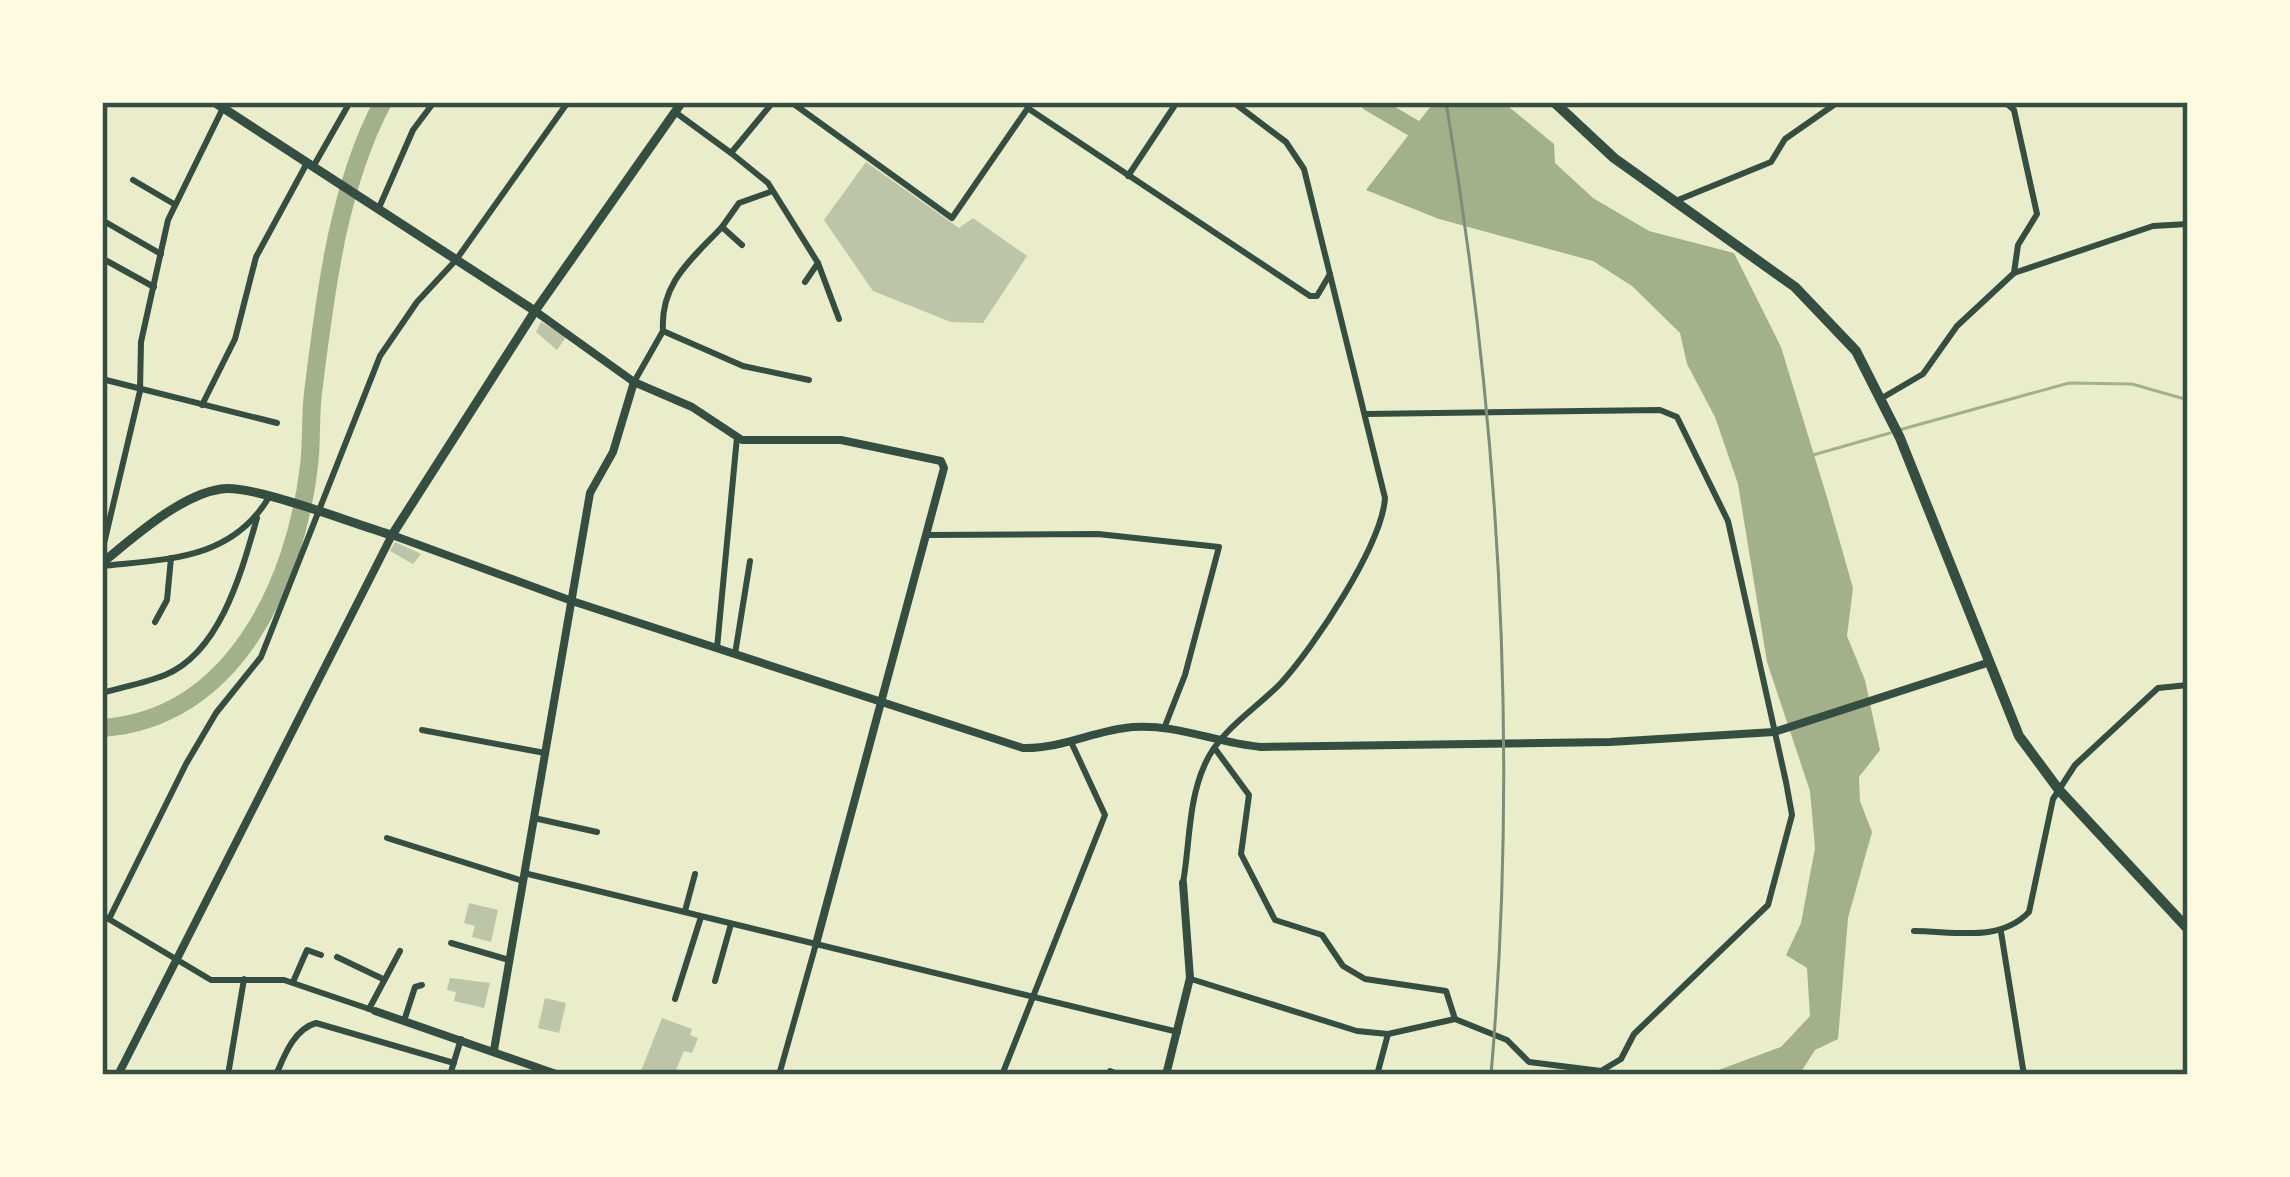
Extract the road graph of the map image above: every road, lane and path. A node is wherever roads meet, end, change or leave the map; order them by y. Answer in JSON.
{"nodes":[{"id":1,"x":434,"y":102,"type":"edge"},
{"id":2,"x":568,"y":102,"type":"edge"},
{"id":3,"x":773,"y":102,"type":"edge"},
{"id":4,"x":791,"y":102,"type":"edge"},
{"id":5,"x":1177,"y":102,"type":"edge"},
{"id":6,"x":1233,"y":102,"type":"edge"},
{"id":7,"x":1554,"y":102,"type":"edge"},
{"id":8,"x":1838,"y":102,"type":"edge"},
{"id":9,"x":2005,"y":102,"type":"edge"},
{"id":10,"x":349,"y":103,"type":"edge"},
{"id":11,"x":218,"y":105,"type":"edge"},
{"id":12,"x":1030,"y":105,"type":"edge"},
{"id":13,"x":676,"y":106,"type":"edge"},
{"id":14,"x":731,"y":153,"type":"junction"},
{"id":15,"x":310,"y":165,"type":"junction"},
{"id":16,"x":1128,"y":176,"type":"junction"},
{"id":17,"x":134,"y":180,"type":"dead end"},
{"id":18,"x":771,"y":191,"type":"junction"},
{"id":19,"x":1678,"y":200,"type":"junction"},
{"id":20,"x":174,"y":204,"type":"junction"},
{"id":21,"x":378,"y":210,"type":"junction"},
{"id":22,"x":102,"y":220,"type":"edge"},
{"id":23,"x":2188,"y":224,"type":"edge"},
{"id":24,"x":722,"y":227,"type":"junction"},
{"id":25,"x":742,"y":244,"type":"dead end"},
{"id":26,"x":161,"y":254,"type":"junction"},
{"id":27,"x":456,"y":260,"type":"junction"},
{"id":28,"x":107,"y":261,"type":"dead end"},
{"id":29,"x":818,"y":263,"type":"junction"},
{"id":30,"x":2014,"y":272,"type":"junction"},
{"id":31,"x":1330,"y":274,"type":"junction"},
{"id":32,"x":805,"y":282,"type":"dead end"},
{"id":33,"x":154,"y":287,"type":"junction"},
{"id":34,"x":535,"y":311,"type":"junction"},
{"id":35,"x":839,"y":319,"type":"dead end"},
{"id":36,"x":663,"y":331,"type":"junction"},
{"id":37,"x":102,"y":379,"type":"edge"},
{"id":38,"x":809,"y":380,"type":"dead end"},
{"id":39,"x":634,"y":382,"type":"junction"},
{"id":40,"x":140,"y":391,"type":"junction"},
{"id":41,"x":1882,"y":398,"type":"junction"},
{"id":42,"x":202,"y":405,"type":"junction"},
{"id":43,"x":1366,"y":414,"type":"junction"},
{"id":44,"x":278,"y":423,"type":"dead end"},
{"id":45,"x":737,"y":437,"type":"junction"},
{"id":46,"x":268,"y":497,"type":"junction"},
{"id":47,"x":321,"y":516,"type":"junction"},
{"id":48,"x":257,"y":518,"type":"junction"},
{"id":49,"x":392,"y":535,"type":"junction"},
{"id":50,"x":926,"y":535,"type":"junction"},
{"id":51,"x":102,"y":552,"type":"edge"},
{"id":52,"x":170,"y":558,"type":"junction"},
{"id":53,"x":751,"y":561,"type":"dead end"},
{"id":54,"x":102,"y":564,"type":"edge"},
{"id":55,"x":572,"y":602,"type":"junction"},
{"id":56,"x":155,"y":622,"type":"dead end"},
{"id":57,"x":717,"y":648,"type":"junction"},
{"id":58,"x":735,"y":654,"type":"junction"},
{"id":59,"x":1987,"y":663,"type":"junction"},
{"id":60,"x":2187,"y":686,"type":"edge"},
{"id":61,"x":102,"y":693,"type":"edge"},
{"id":62,"x":882,"y":702,"type":"junction"},
{"id":63,"x":1165,"y":726,"type":"junction"},
{"id":64,"x":422,"y":730,"type":"dead end"},
{"id":65,"x":1774,"y":732,"type":"junction"},
{"id":66,"x":1072,"y":744,"type":"junction"},
{"id":67,"x":1218,"y":746,"type":"junction"},
{"id":68,"x":545,"y":753,"type":"junction"},
{"id":69,"x":2059,"y":790,"type":"junction"},
{"id":70,"x":534,"y":818,"type":"junction"},
{"id":71,"x":597,"y":832,"type":"dead end"},
{"id":72,"x":386,"y":838,"type":"dead end"},
{"id":73,"x":695,"y":874,"type":"dead end"},
{"id":74,"x":523,"y":877,"type":"junction"},
{"id":75,"x":1184,"y":883,"type":"joint"},
{"id":76,"x":685,"y":913,"type":"junction"},
{"id":77,"x":701,"y":916,"type":"junction"},
{"id":78,"x":105,"y":917,"type":"edge"},
{"id":79,"x":731,"y":924,"type":"junction"},
{"id":80,"x":2188,"y":929,"type":"edge"},
{"id":81,"x":1914,"y":931,"type":"dead end"},
{"id":82,"x":2001,"y":932,"type":"junction"},
{"id":83,"x":451,"y":943,"type":"dead end"},
{"id":84,"x":816,"y":944,"type":"junction"},
{"id":85,"x":400,"y":951,"type":"dead end"},
{"id":86,"x":321,"y":955,"type":"dead end"},
{"id":87,"x":337,"y":958,"type":"dead end"},
{"id":88,"x":509,"y":960,"type":"junction"},
{"id":89,"x":175,"y":962,"type":"junction"},
{"id":90,"x":244,"y":979,"type":"junction"},
{"id":91,"x":1190,"y":979,"type":"junction"},
{"id":92,"x":384,"y":980,"type":"junction"},
{"id":93,"x":715,"y":981,"type":"dead end"},
{"id":94,"x":292,"y":982,"type":"junction"},
{"id":95,"x":422,"y":986,"type":"dead end"},
{"id":96,"x":1036,"y":998,"type":"junction"},
{"id":97,"x":675,"y":999,"type":"dead end"},
{"id":98,"x":372,"y":1010,"type":"junction"},
{"id":99,"x":1455,"y":1019,"type":"junction"},
{"id":100,"x":404,"y":1021,"type":"junction"},
{"id":101,"x":1178,"y":1032,"type":"junction"},
{"id":102,"x":1388,"y":1034,"type":"junction"},
{"id":103,"x":461,"y":1040,"type":"junction"},
{"id":104,"x":494,"y":1050,"type":"junction"},
{"id":105,"x":454,"y":1063,"type":"junction"},
{"id":106,"x":1110,"y":1071,"type":"dead end"},
{"id":107,"x":280,"y":1074,"type":"edge"},
{"id":108,"x":118,"y":1075,"type":"edge"},
{"id":109,"x":228,"y":1075,"type":"edge"},
{"id":110,"x":450,"y":1075,"type":"edge"},
{"id":111,"x":559,"y":1075,"type":"edge"},
{"id":112,"x":779,"y":1075,"type":"edge"},
{"id":113,"x":1002,"y":1075,"type":"edge"},
{"id":114,"x":1120,"y":1075,"type":"edge"},
{"id":115,"x":1166,"y":1075,"type":"edge"},
{"id":116,"x":1377,"y":1075,"type":"edge"},
{"id":117,"x":2024,"y":1075,"type":"edge"}],
"edges":[{"from":1,"to":21,"type":"street"},
{"from":2,"to":27,"type":"street"},
{"from":3,"to":14,"type":"street"},
{"from":4,"to":12,"type":"street"},
{"from":5,"to":16,"type":"street"},
{"from":6,"to":31,"type":"street"},
{"from":7,"to":19,"type":"highway"},
{"from":8,"to":19,"type":"street"},
{"from":9,"to":30,"type":"street"},
{"from":10,"to":15,"type":"street"},
{"from":11,"to":15,"type":"main road"},
{"from":11,"to":20,"type":"street"},
{"from":12,"to":16,"type":"street"},
{"from":13,"to":14,"type":"street"},
{"from":13,"to":34,"type":"main road"},
{"from":14,"to":18,"type":"street"},
{"from":15,"to":21,"type":"main road"},
{"from":15,"to":42,"type":"street"},
{"from":16,"to":31,"type":"street"},
{"from":17,"to":20,"type":"street"},
{"from":18,"to":24,"type":"street"},
{"from":18,"to":29,"type":"street"},
{"from":19,"to":41,"type":"highway"},
{"from":20,"to":26,"type":"street"},
{"from":21,"to":27,"type":"main road"},
{"from":22,"to":26,"type":"street"},
{"from":23,"to":30,"type":"street"},
{"from":24,"to":25,"type":"street"},
{"from":24,"to":36,"type":"street"},
{"from":26,"to":33,"type":"street"},
{"from":27,"to":34,"type":"main road"},
{"from":27,"to":47,"type":"street"},
{"from":28,"to":33,"type":"street"},
{"from":29,"to":32,"type":"street"},
{"from":29,"to":35,"type":"street"},
{"from":30,"to":41,"type":"street"},
{"from":31,"to":43,"type":"street"},
{"from":33,"to":40,"type":"street"},
{"from":34,"to":39,"type":"street"},
{"from":34,"to":49,"type":"main road"},
{"from":36,"to":38,"type":"street"},
{"from":36,"to":39,"type":"street"},
{"from":37,"to":40,"type":"street"},
{"from":39,"to":45,"type":"street"},
{"from":39,"to":55,"type":"street"},
{"from":40,"to":42,"type":"street"},
{"from":40,"to":51,"type":"street"},
{"from":41,"to":59,"type":"highway"},
{"from":42,"to":44,"type":"street"},
{"from":43,"to":65,"type":"street"},
{"from":43,"to":67,"type":"street"},
{"from":45,"to":50,"type":"street"},
{"from":45,"to":57,"type":"street"},
{"from":46,"to":47,"type":"main road"},
{"from":46,"to":48,"type":"street"},
{"from":46,"to":54,"type":"main road"},
{"from":47,"to":49,"type":"main road"},
{"from":47,"to":78,"type":"street"},
{"from":48,"to":52,"type":"street"},
{"from":48,"to":61,"type":"street"},
{"from":49,"to":55,"type":"street"},
{"from":49,"to":89,"type":"street"},
{"from":50,"to":62,"type":"street"},
{"from":50,"to":63,"type":"street"},
{"from":52,"to":54,"type":"street"},
{"from":52,"to":56,"type":"street"},
{"from":53,"to":58,"type":"street"},
{"from":55,"to":57,"type":"street"},
{"from":55,"to":68,"type":"street"},
{"from":57,"to":58,"type":"street"},
{"from":58,"to":62,"type":"street"},
{"from":59,"to":65,"type":"street"},
{"from":59,"to":69,"type":"highway"},
{"from":60,"to":69,"type":"street"},
{"from":62,"to":66,"type":"street"},
{"from":62,"to":84,"type":"street"},
{"from":63,"to":66,"type":"street"},
{"from":63,"to":67,"type":"street"},
{"from":64,"to":68,"type":"street"},
{"from":65,"to":67,"type":"street"},
{"from":65,"to":99,"type":"street"},
{"from":66,"to":96,"type":"street"},
{"from":67,"to":75,"type":"street"},
{"from":67,"to":99,"type":"street"},
{"from":68,"to":70,"type":"street"},
{"from":69,"to":80,"type":"highway"},
{"from":69,"to":82,"type":"street"},
{"from":70,"to":71,"type":"street"},
{"from":70,"to":74,"type":"street"},
{"from":72,"to":74,"type":"street"},
{"from":73,"to":76,"type":"street"},
{"from":74,"to":76,"type":"street"},
{"from":74,"to":88,"type":"street"},
{"from":75,"to":91,"type":"street"},
{"from":76,"to":77,"type":"street"},
{"from":77,"to":79,"type":"street"},
{"from":77,"to":97,"type":"street"},
{"from":78,"to":89,"type":"street"},
{"from":79,"to":84,"type":"street"},
{"from":79,"to":93,"type":"street"},
{"from":81,"to":82,"type":"street"},
{"from":82,"to":117,"type":"street"},
{"from":83,"to":88,"type":"street"},
{"from":84,"to":96,"type":"street"},
{"from":84,"to":112,"type":"street"},
{"from":85,"to":92,"type":"street"},
{"from":86,"to":94,"type":"street"},
{"from":87,"to":92,"type":"street"},
{"from":88,"to":104,"type":"street"},
{"from":89,"to":90,"type":"street"},
{"from":89,"to":108,"type":"street"},
{"from":90,"to":94,"type":"street"},
{"from":90,"to":109,"type":"street"},
{"from":91,"to":101,"type":"street"},
{"from":91,"to":102,"type":"street"},
{"from":92,"to":98,"type":"street"},
{"from":94,"to":98,"type":"street"},
{"from":95,"to":100,"type":"street"},
{"from":96,"to":101,"type":"street"},
{"from":96,"to":113,"type":"street"},
{"from":98,"to":100,"type":"street"},
{"from":99,"to":102,"type":"street"},
{"from":100,"to":103,"type":"street"},
{"from":101,"to":115,"type":"street"},
{"from":102,"to":116,"type":"street"},
{"from":103,"to":104,"type":"street"},
{"from":103,"to":105,"type":"street"},
{"from":104,"to":111,"type":"street"},
{"from":105,"to":107,"type":"street"},
{"from":105,"to":110,"type":"street"},
{"from":106,"to":114,"type":"street"}]}
